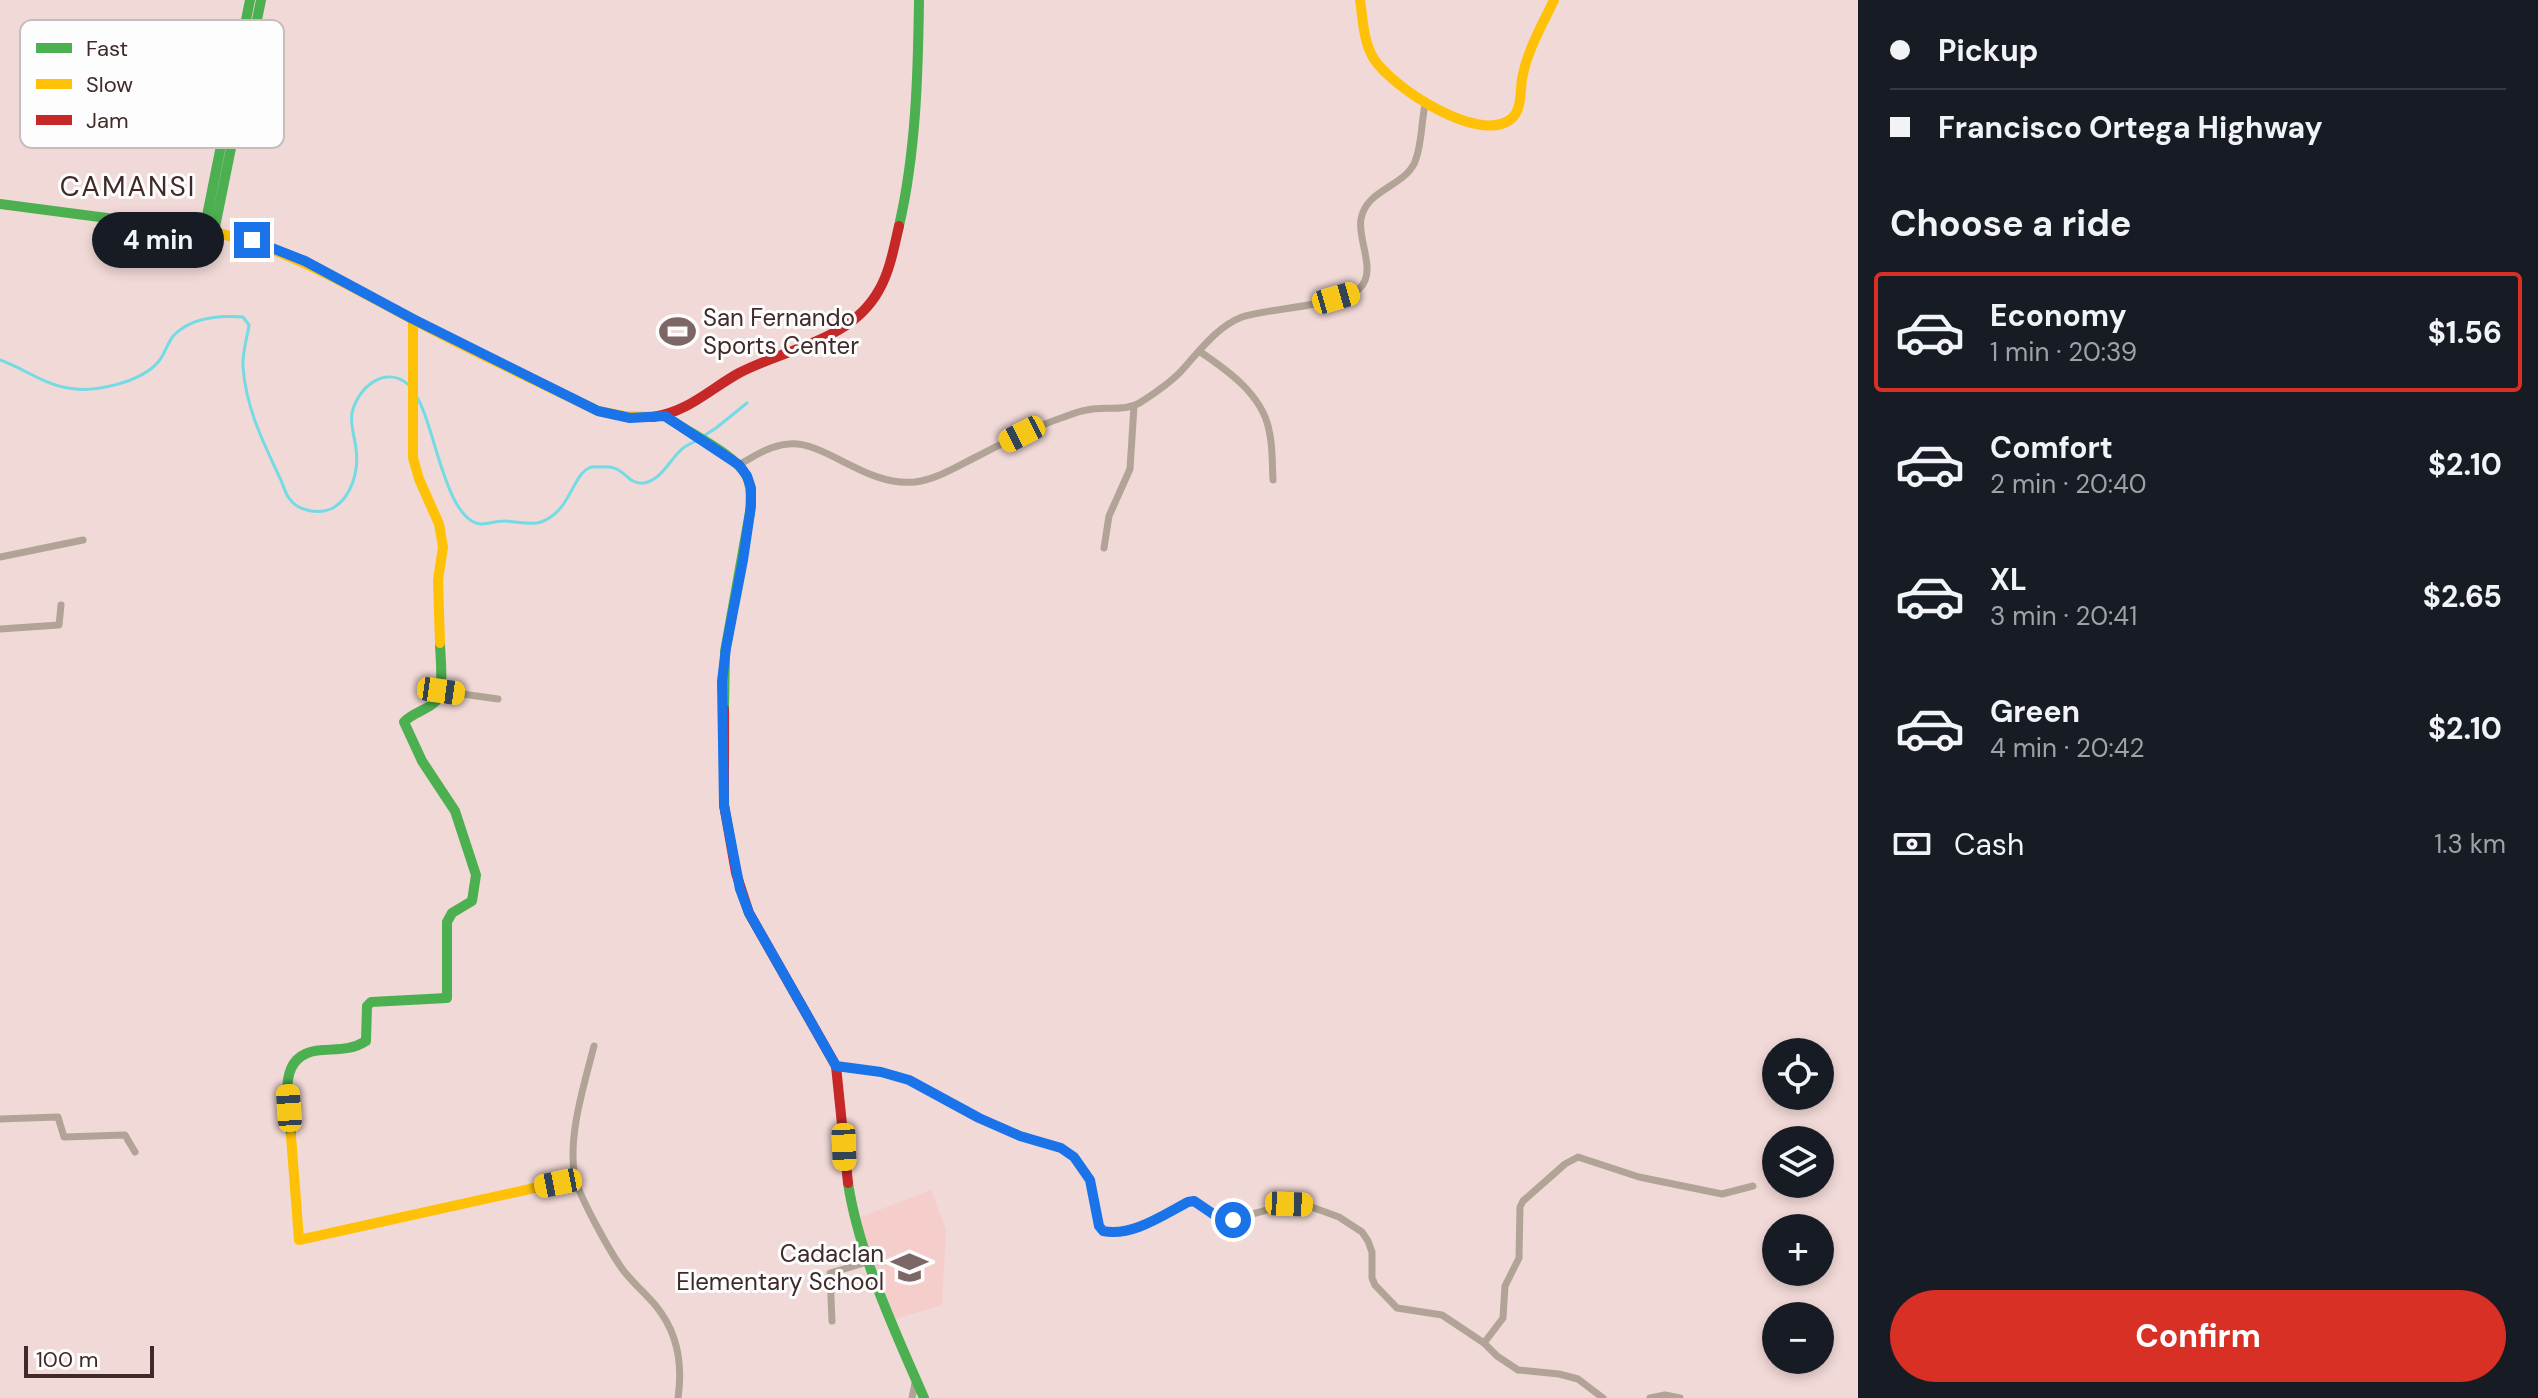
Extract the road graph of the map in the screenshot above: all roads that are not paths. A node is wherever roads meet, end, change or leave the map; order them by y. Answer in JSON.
{"nodes":[{"id":1,"x":250,"y":0,"type":"edge"},
{"id":2,"x":261,"y":0,"type":"edge"},
{"id":3,"x":919,"y":0,"type":"edge"},
{"id":4,"x":1360,"y":0,"type":"edge"},
{"id":5,"x":1554,"y":0,"type":"edge"},
{"id":6,"x":246,"y":20,"type":"edge"},
{"id":7,"x":257,"y":20,"type":"edge"},
{"id":8,"x":1425,"y":105,"type":"junction"},
{"id":9,"x":224,"y":148,"type":"edge"},
{"id":10,"x":228,"y":148,"type":"edge"},
{"id":11,"x":0,"y":204,"type":"edge"},
{"id":12,"x":209,"y":232,"type":"junction"},
{"id":13,"x":413,"y":319,"type":"junction"},
{"id":14,"x":1199,"y":351,"type":"junction"},
{"id":15,"x":1134,"y":406,"type":"junction"},
{"id":16,"x":665,"y":416,"type":"junction"},
{"id":17,"x":739,"y":465,"type":"junction"},
{"id":18,"x":1273,"y":480,"type":"dead end"},
{"id":19,"x":83,"y":540,"type":"dead end"},
{"id":20,"x":1104,"y":548,"type":"dead end"},
{"id":21,"x":0,"y":557,"type":"edge"},
{"id":22,"x":61,"y":605,"type":"dead end"},
{"id":23,"x":0,"y":629,"type":"edge"},
{"id":24,"x":441,"y":691,"type":"junction"},
{"id":25,"x":498,"y":699,"type":"dead end"},
{"id":26,"x":594,"y":1046,"type":"dead end"},
{"id":27,"x":836,"y":1066,"type":"junction"},
{"id":28,"x":0,"y":1119,"type":"edge"},
{"id":29,"x":135,"y":1152,"type":"dead end"},
{"id":30,"x":575,"y":1179,"type":"junction"},
{"id":31,"x":1753,"y":1186,"type":"dead end"},
{"id":32,"x":871,"y":1261,"type":"junction"},
{"id":33,"x":832,"y":1321,"type":"dead end"},
{"id":34,"x":1484,"y":1343,"type":"junction"},
{"id":35,"x":915,"y":1383,"type":"junction"},
{"id":36,"x":678,"y":1398,"type":"edge"},
{"id":37,"x":912,"y":1398,"type":"edge"},
{"id":38,"x":924,"y":1398,"type":"edge"},
{"id":39,"x":1603,"y":1398,"type":"edge"},
{"id":40,"x":1650,"y":1398,"type":"edge"},
{"id":41,"x":1680,"y":1398,"type":"edge"}],
"edges":[{"from":1,"to":6,"type":"street"},
{"from":2,"to":7,"type":"street"},
{"from":3,"to":16,"type":"street"},
{"from":4,"to":8,"type":"street"},
{"from":5,"to":8,"type":"street"},
{"from":8,"to":14,"type":"street"},
{"from":9,"to":12,"type":"street"},
{"from":10,"to":12,"type":"street"},
{"from":11,"to":12,"type":"street"},
{"from":12,"to":13,"type":"street"},
{"from":13,"to":16,"type":"street"},
{"from":13,"to":24,"type":"street"},
{"from":14,"to":15,"type":"street"},
{"from":14,"to":18,"type":"street"},
{"from":15,"to":17,"type":"street"},
{"from":15,"to":20,"type":"street"},
{"from":16,"to":17,"type":"street"},
{"from":17,"to":27,"type":"street"},
{"from":19,"to":21,"type":"street"},
{"from":22,"to":23,"type":"street"},
{"from":24,"to":25,"type":"street"},
{"from":24,"to":30,"type":"street"},
{"from":26,"to":30,"type":"street"},
{"from":27,"to":32,"type":"street"},
{"from":27,"to":34,"type":"street"},
{"from":28,"to":29,"type":"street"},
{"from":30,"to":36,"type":"street"},
{"from":31,"to":34,"type":"street"},
{"from":32,"to":33,"type":"street"},
{"from":32,"to":35,"type":"street"},
{"from":34,"to":39,"type":"street"},
{"from":35,"to":37,"type":"street"},
{"from":35,"to":38,"type":"street"},
{"from":40,"to":41,"type":"street"}]}
